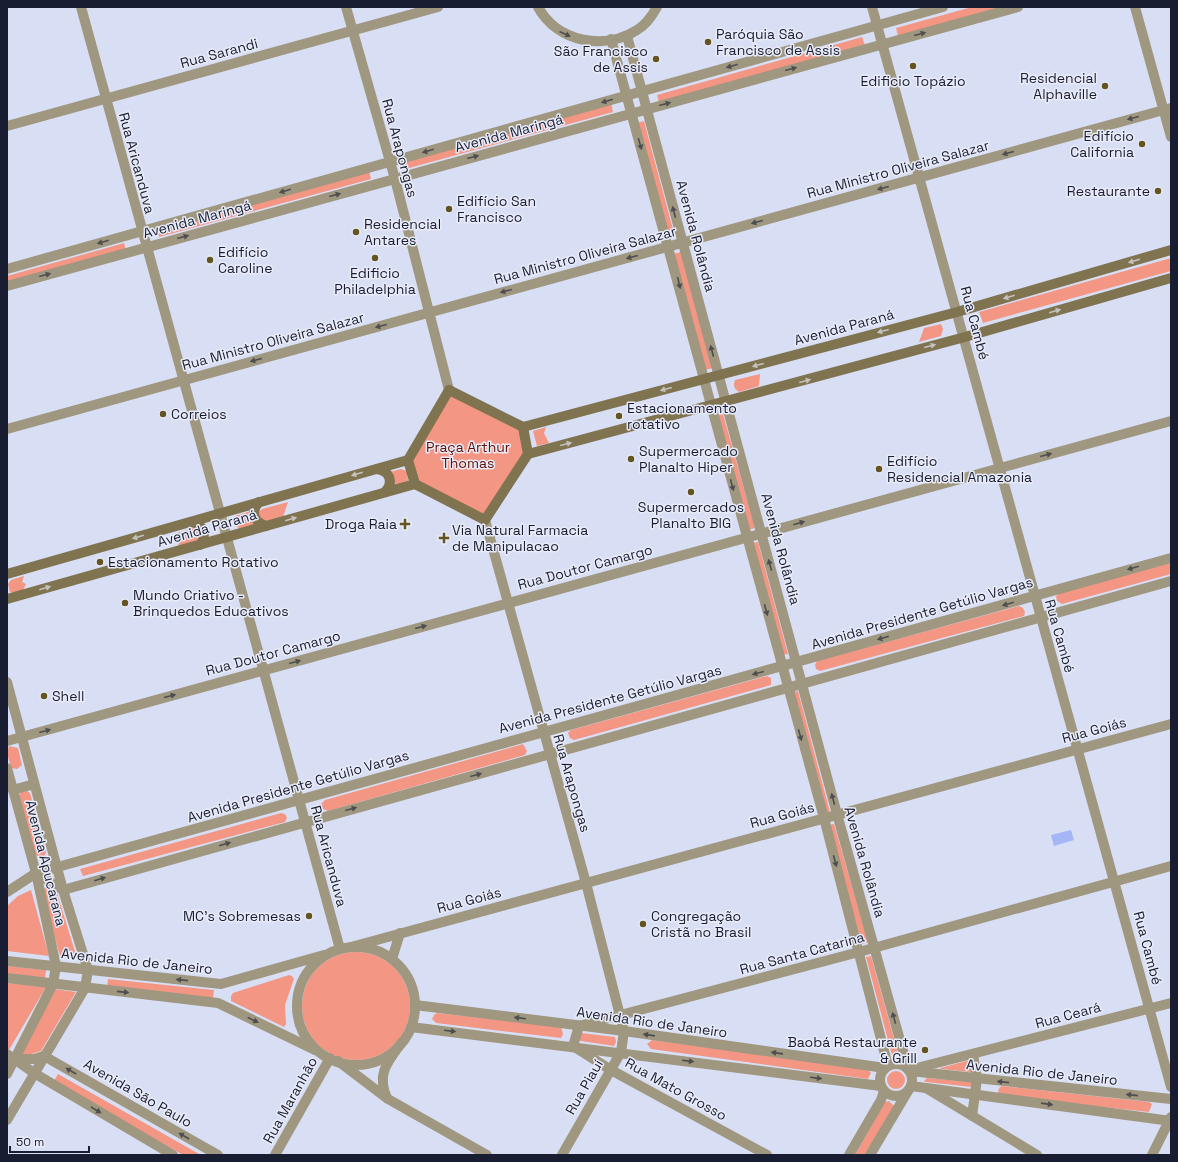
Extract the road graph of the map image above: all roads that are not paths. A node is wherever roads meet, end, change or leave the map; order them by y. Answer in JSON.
{"nodes":[{"id":1,"x":81,"y":7,"type":"edge"},
{"id":2,"x":346,"y":7,"type":"edge"},
{"id":3,"x":438,"y":7,"type":"edge"},
{"id":4,"x":538,"y":7,"type":"edge"},
{"id":5,"x":657,"y":7,"type":"edge"},
{"id":6,"x":872,"y":7,"type":"edge"},
{"id":7,"x":943,"y":7,"type":"edge"},
{"id":8,"x":1018,"y":7,"type":"edge"},
{"id":9,"x":1135,"y":7,"type":"edge"},
{"id":10,"x":877,"y":25,"type":"junction"},
{"id":11,"x":352,"y":31,"type":"junction"},
{"id":12,"x":627,"y":36,"type":"junction"},
{"id":13,"x":611,"y":39,"type":"junction"},
{"id":14,"x":883,"y":44,"type":"junction"},
{"id":15,"x":642,"y":91,"type":"junction"},
{"id":16,"x":627,"y":95,"type":"junction"},
{"id":17,"x":106,"y":99,"type":"junction"},
{"id":18,"x":647,"y":109,"type":"junction"},
{"id":19,"x":1167,"y":109,"type":"edge"},
{"id":20,"x":632,"y":113,"type":"junction"},
{"id":21,"x":7,"y":126,"type":"edge"},
{"id":22,"x":1171,"y":137,"type":"edge"},
{"id":23,"x":390,"y":162,"type":"junction"},
{"id":24,"x":920,"y":177,"type":"junction"},
{"id":25,"x":395,"y":179,"type":"junction"},
{"id":26,"x":315,"y":183,"type":"junction"},
{"id":27,"x":320,"y":199,"type":"junction"},
{"id":28,"x":141,"y":232,"type":"junction"},
{"id":29,"x":683,"y":243,"type":"junction"},
{"id":30,"x":669,"y":246,"type":"junction"},
{"id":31,"x":145,"y":248,"type":"junction"},
{"id":32,"x":1171,"y":250,"type":"edge"},
{"id":33,"x":7,"y":269,"type":"edge"},
{"id":34,"x":1171,"y":278,"type":"edge"},
{"id":35,"x":7,"y":286,"type":"edge"},
{"id":36,"x":957,"y":312,"type":"junction"},
{"id":37,"x":428,"y":313,"type":"junction"},
{"id":38,"x":965,"y":337,"type":"junction"},
{"id":39,"x":719,"y":375,"type":"junction"},
{"id":40,"x":703,"y":379,"type":"junction"},
{"id":41,"x":183,"y":380,"type":"junction"},
{"id":42,"x":449,"y":390,"type":"junction"},
{"id":43,"x":726,"y":402,"type":"junction"},
{"id":44,"x":710,"y":406,"type":"junction"},
{"id":45,"x":1171,"y":420,"type":"edge"},
{"id":46,"x":523,"y":427,"type":"junction"},
{"id":47,"x":7,"y":429,"type":"edge"},
{"id":48,"x":528,"y":454,"type":"junction"},
{"id":49,"x":408,"y":460,"type":"junction"},
{"id":50,"x":999,"y":468,"type":"junction"},
{"id":51,"x":377,"y":469,"type":"junction"},
{"id":52,"x":415,"y":484,"type":"junction"},
{"id":53,"x":386,"y":492,"type":"junction"},
{"id":54,"x":259,"y":502,"type":"junction"},
{"id":55,"x":220,"y":513,"type":"junction"},
{"id":56,"x":485,"y":520,"type":"junction"},
{"id":57,"x":192,"y":522,"type":"junction"},
{"id":58,"x":266,"y":526,"type":"junction"},
{"id":59,"x":762,"y":533,"type":"junction"},
{"id":60,"x":227,"y":537,"type":"junction"},
{"id":61,"x":746,"y":537,"type":"junction"},
{"id":62,"x":200,"y":545,"type":"junction"},
{"id":63,"x":1171,"y":558,"type":"edge"},
{"id":64,"x":7,"y":574,"type":"edge"},
{"id":65,"x":1171,"y":581,"type":"edge"},
{"id":66,"x":10,"y":596,"type":"edge"},
{"id":67,"x":1035,"y":596,"type":"junction"},
{"id":68,"x":509,"y":603,"type":"junction"},
{"id":69,"x":1040,"y":616,"type":"junction"},
{"id":70,"x":797,"y":662,"type":"junction"},
{"id":71,"x":781,"y":667,"type":"junction"},
{"id":72,"x":264,"y":670,"type":"junction"},
{"id":73,"x":7,"y":682,"type":"edge"},
{"id":74,"x":803,"y":684,"type":"junction"},
{"id":75,"x":787,"y":688,"type":"junction"},
{"id":76,"x":1171,"y":724,"type":"edge"},
{"id":77,"x":543,"y":732,"type":"junction"},
{"id":78,"x":22,"y":737,"type":"junction"},
{"id":79,"x":7,"y":741,"type":"edge"},
{"id":80,"x":1078,"y":749,"type":"junction"},
{"id":81,"x":549,"y":755,"type":"junction"},
{"id":82,"x":7,"y":768,"type":"edge"},
{"id":83,"x":34,"y":784,"type":"junction"},
{"id":84,"x":13,"y":790,"type":"junction"},
{"id":85,"x":300,"y":801,"type":"junction"},
{"id":86,"x":837,"y":814,"type":"junction"},
{"id":87,"x":824,"y":818,"type":"junction"},
{"id":88,"x":305,"y":821,"type":"junction"},
{"id":89,"x":1171,"y":866,"type":"edge"},
{"id":90,"x":57,"y":868,"type":"junction"},
{"id":91,"x":36,"y":873,"type":"junction"},
{"id":92,"x":1116,"y":882,"type":"junction"},
{"id":93,"x":586,"y":883,"type":"junction"},
{"id":94,"x":63,"y":890,"type":"junction"},
{"id":95,"x":7,"y":892,"type":"edge"},
{"id":96,"x":400,"y":933,"type":"junction"},
{"id":97,"x":351,"y":947,"type":"junction"},
{"id":98,"x":875,"y":948,"type":"junction"},
{"id":99,"x":336,"y":951,"type":"junction"},
{"id":100,"x":859,"y":952,"type":"junction"},
{"id":101,"x":392,"y":959,"type":"junction"},
{"id":102,"x":7,"y":961,"type":"edge"},
{"id":103,"x":56,"y":966,"type":"junction"},
{"id":104,"x":88,"y":970,"type":"junction"},
{"id":105,"x":7,"y":978,"type":"edge"},
{"id":106,"x":53,"y":984,"type":"junction"},
{"id":107,"x":221,"y":984,"type":"junction"},
{"id":108,"x":85,"y":988,"type":"junction"},
{"id":109,"x":1171,"y":1002,"type":"edge"},
{"id":110,"x":218,"y":1003,"type":"junction"},
{"id":111,"x":415,"y":1005,"type":"junction"},
{"id":112,"x":1149,"y":1008,"type":"junction"},
{"id":113,"x":621,"y":1015,"type":"junction"},
{"id":114,"x":579,"y":1026,"type":"junction"},
{"id":115,"x":412,"y":1027,"type":"junction"},
{"id":116,"x":624,"y":1031,"type":"junction"},
{"id":117,"x":402,"y":1042,"type":"junction"},
{"id":118,"x":572,"y":1046,"type":"junction"},
{"id":119,"x":621,"y":1052,"type":"junction"},
{"id":120,"x":973,"y":1054,"type":"junction"},
{"id":121,"x":44,"y":1056,"type":"junction"},
{"id":122,"x":11,"y":1057,"type":"edge"},
{"id":123,"x":330,"y":1057,"type":"junction"},
{"id":124,"x":887,"y":1067,"type":"junction"},
{"id":125,"x":611,"y":1070,"type":"junction"},
{"id":126,"x":909,"y":1070,"type":"junction"},
{"id":127,"x":34,"y":1073,"type":"junction"},
{"id":128,"x":7,"y":1074,"type":"edge"},
{"id":129,"x":977,"y":1079,"type":"junction"},
{"id":130,"x":1171,"y":1087,"type":"edge"},
{"id":131,"x":910,"y":1088,"type":"junction"},
{"id":132,"x":925,"y":1088,"type":"junction"},
{"id":133,"x":883,"y":1089,"type":"junction"},
{"id":134,"x":976,"y":1094,"type":"junction"},
{"id":135,"x":388,"y":1099,"type":"junction"},
{"id":136,"x":1171,"y":1100,"type":"edge"},
{"id":137,"x":972,"y":1116,"type":"junction"},
{"id":138,"x":7,"y":1120,"type":"edge"},
{"id":139,"x":1171,"y":1120,"type":"edge"},
{"id":140,"x":173,"y":1155,"type":"edge"},
{"id":141,"x":218,"y":1155,"type":"edge"},
{"id":142,"x":275,"y":1155,"type":"edge"},
{"id":143,"x":487,"y":1155,"type":"edge"},
{"id":144,"x":562,"y":1155,"type":"edge"},
{"id":145,"x":767,"y":1155,"type":"edge"},
{"id":146,"x":849,"y":1155,"type":"edge"},
{"id":147,"x":870,"y":1155,"type":"edge"},
{"id":148,"x":1037,"y":1155,"type":"edge"},
{"id":149,"x":1152,"y":1155,"type":"edge"}],
"edges":[{"from":1,"to":17,"type":"street","name":"Rua Aricanduva"},
{"from":2,"to":11,"type":"street","name":"Rua Arapongas"},
{"from":3,"to":11,"type":"street","name":"Rua Sarandi"},
{"from":4,"to":13,"type":"street","one_way":true},
{"from":5,"to":12,"type":"street"},
{"from":6,"to":10,"type":"street","name":"Rua Cambé"},
{"from":7,"to":10,"type":"street","name":"Avenida Maringá"},
{"from":14,"to":8,"type":"street","name":"Avenida Maringá","one_way":true},
{"from":9,"to":19,"type":"street"},
{"from":10,"to":14,"type":"street","name":"Rua Cambé"},
{"from":10,"to":15,"type":"street","name":"Avenida Maringá","one_way":true},
{"from":11,"to":17,"type":"street","name":"Rua Sarandi"},
{"from":11,"to":23,"type":"street","name":"Rua Arapongas"},
{"from":12,"to":13,"type":"street"},
{"from":12,"to":15,"type":"street","name":"Avenida Rolândia"},
{"from":13,"to":16,"type":"street","name":"Avenida Rolândia"},
{"from":18,"to":14,"type":"street","name":"Avenida Maringá","one_way":true},
{"from":14,"to":24,"type":"street","name":"Rua Cambé"},
{"from":15,"to":16,"type":"street","name":"Avenida Maringá"},
{"from":15,"to":18,"type":"street","name":"Avenida Rolândia"},
{"from":16,"to":20,"type":"street","name":"Avenida Rolândia"},
{"from":16,"to":23,"type":"street","name":"Avenida Maringá","one_way":true},
{"from":17,"to":21,"type":"street","name":"Rua Sarandi"},
{"from":17,"to":28,"type":"street","name":"Rua Aricanduva"},
{"from":18,"to":20,"type":"street","name":"Avenida Maringá"},
{"from":29,"to":18,"type":"street","name":"Avenida Rolândia","one_way":true},
{"from":19,"to":22,"type":"street"},
{"from":19,"to":24,"type":"street","name":"Rua Ministro Oliveira Salazar","one_way":true},
{"from":25,"to":20,"type":"street","name":"Avenida Maringá","one_way":true},
{"from":20,"to":30,"type":"street","name":"Avenida Rolândia","one_way":true},
{"from":23,"to":25,"type":"street","name":"Rua Arapongas"},
{"from":23,"to":26,"type":"street","name":"Avenida Maringá"},
{"from":24,"to":29,"type":"street","name":"Rua Ministro Oliveira Salazar","one_way":true},
{"from":24,"to":36,"type":"street","name":"Rua Cambé"},
{"from":27,"to":25,"type":"street","name":"Avenida Maringá","one_way":true},
{"from":25,"to":37,"type":"street","name":"Rua Arapongas"},
{"from":26,"to":27,"type":"street"},
{"from":26,"to":28,"type":"street","name":"Avenida Maringá","one_way":true},
{"from":31,"to":27,"type":"street","name":"Avenida Maringá","one_way":true},
{"from":28,"to":31,"type":"street","name":"Rua Aricanduva"},
{"from":28,"to":33,"type":"street","name":"Avenida Maringá","one_way":true},
{"from":29,"to":30,"type":"street","name":"Rua Ministro Oliveira Salazar"},
{"from":39,"to":29,"type":"street","name":"Avenida Rolândia","one_way":true},
{"from":30,"to":37,"type":"street","name":"Rua Ministro Oliveira Salazar","one_way":true},
{"from":30,"to":40,"type":"street","name":"Avenida Rolândia","one_way":true},
{"from":35,"to":31,"type":"street","name":"Avenida Maringá","one_way":true},
{"from":31,"to":41,"type":"street","name":"Rua Aricanduva"},
{"from":32,"to":36,"type":"main road","name":"Avenida Paraná","one_way":true},
{"from":38,"to":34,"type":"main road","one_way":true},
{"from":36,"to":38,"type":"street","name":"Rua Cambé"},
{"from":36,"to":39,"type":"main road","name":"Avenida Paraná","one_way":true},
{"from":37,"to":41,"type":"street","name":"Rua Ministro Oliveira Salazar","one_way":true},
{"from":37,"to":42,"type":"street","name":"Rua Arapongas"},
{"from":43,"to":38,"type":"main road","one_way":true},
{"from":38,"to":50,"type":"street","name":"Rua Cambé"},
{"from":39,"to":40,"type":"main road","name":"Avenida Paraná"},
{"from":39,"to":43,"type":"street","name":"Avenida Rolândia"},
{"from":40,"to":44,"type":"street","name":"Avenida Rolândia"},
{"from":40,"to":46,"type":"main road","name":"Avenida Paraná","one_way":true},
{"from":41,"to":47,"type":"street","name":"Rua Ministro Oliveira Salazar"},
{"from":41,"to":55,"type":"street","name":"Rua Aricanduva"},
{"from":42,"to":46,"type":"main road"},
{"from":42,"to":49,"type":"main road"},
{"from":43,"to":44,"type":"main road"},
{"from":43,"to":59,"type":"street","name":"Avenida Rolândia"},
{"from":48,"to":44,"type":"main road","one_way":true},
{"from":44,"to":61,"type":"street","name":"Avenida Rolândia","one_way":true},
{"from":50,"to":45,"type":"street","name":"Rua Doutor Camargo","one_way":true},
{"from":46,"to":48,"type":"main road"},
{"from":48,"to":56,"type":"main road"},
{"from":49,"to":51,"type":"main road","name":"Avenida Paraná"},
{"from":49,"to":52,"type":"main road"},
{"from":59,"to":50,"type":"street","name":"Rua Doutor Camargo","one_way":true},
{"from":50,"to":67,"type":"street","name":"Rua Cambé"},
{"from":51,"to":53,"type":"main road"},
{"from":51,"to":54,"type":"main road","name":"Avenida Paraná","one_way":true},
{"from":52,"to":53,"type":"main road","name":"Avenida Paraná"},
{"from":52,"to":56,"type":"main road"},
{"from":58,"to":53,"type":"main road","name":"Avenida Paraná","one_way":true},
{"from":54,"to":55,"type":"main road","name":"Avenida Paraná"},
{"from":54,"to":58,"type":"main road"},
{"from":55,"to":57,"type":"main road","name":"Avenida Paraná"},
{"from":55,"to":60,"type":"street","name":"Rua Aricanduva"},
{"from":56,"to":68,"type":"street","name":"Rua Arapongas"},
{"from":57,"to":62,"type":"main road"},
{"from":57,"to":64,"type":"main road","name":"Avenida Paraná","one_way":true},
{"from":58,"to":60,"type":"main road","name":"Avenida Paraná"},
{"from":59,"to":61,"type":"street","name":"Rua Doutor Camargo"},
{"from":70,"to":59,"type":"street","name":"Avenida Rolândia","one_way":true},
{"from":60,"to":62,"type":"main road","name":"Avenida Paraná"},
{"from":60,"to":72,"type":"street","name":"Rua Aricanduva"},
{"from":61,"to":68,"type":"street","name":"Rua Doutor Camargo"},
{"from":61,"to":71,"type":"street","name":"Avenida Rolândia","one_way":true},
{"from":66,"to":62,"type":"main road","name":"Avenida Paraná","one_way":true},
{"from":63,"to":67,"type":"street","name":"Avenida Presidente Getúlio Vargas","one_way":true},
{"from":65,"to":69,"type":"street"},
{"from":67,"to":69,"type":"street","name":"Rua Cambé"},
{"from":67,"to":70,"type":"street","name":"Avenida Presidente Getúlio Vargas","one_way":true},
{"from":72,"to":68,"type":"street","name":"Rua Doutor Camargo","one_way":true},
{"from":68,"to":77,"type":"street","name":"Rua Arapongas"},
{"from":69,"to":74,"type":"street"},
{"from":69,"to":80,"type":"street","name":"Rua Cambé"},
{"from":70,"to":71,"type":"street","name":"Avenida Presidente Getúlio Vargas"},
{"from":70,"to":74,"type":"street","name":"Avenida Rolândia"},
{"from":71,"to":75,"type":"street","name":"Avenida Rolândia"},
{"from":71,"to":77,"type":"street","name":"Avenida Presidente Getúlio Vargas","one_way":true},
{"from":78,"to":72,"type":"street","name":"Rua Doutor Camargo","one_way":true},
{"from":72,"to":85,"type":"street","name":"Rua Aricanduva"},
{"from":73,"to":78,"type":"street","name":"Avenida Apucarana"},
{"from":74,"to":75,"type":"street"},
{"from":86,"to":74,"type":"street","name":"Avenida Rolândia","one_way":true},
{"from":75,"to":81,"type":"street"},
{"from":75,"to":87,"type":"street","name":"Avenida Rolândia","one_way":true},
{"from":76,"to":80,"type":"street","name":"Rua Goiás"},
{"from":77,"to":81,"type":"street","name":"Rua Arapongas"},
{"from":77,"to":85,"type":"street","name":"Avenida Presidente Getúlio Vargas"},
{"from":78,"to":79,"type":"street","name":"Rua Doutor Camargo"},
{"from":78,"to":83,"type":"street","name":"Avenida Apucarana"},
{"from":80,"to":86,"type":"street","name":"Rua Goiás"},
{"from":80,"to":92,"type":"street","name":"Rua Cambé"},
{"from":88,"to":81,"type":"street","one_way":true},
{"from":81,"to":93,"type":"street","name":"Rua Arapongas"},
{"from":82,"to":84,"type":"street","name":"Avenida Apucarana"},
{"from":83,"to":84,"type":"street"},
{"from":83,"to":90,"type":"street","name":"Avenida Apucarana"},
{"from":84,"to":91,"type":"street","name":"Avenida Apucarana"},
{"from":85,"to":88,"type":"street","name":"Rua Aricanduva"},
{"from":85,"to":90,"type":"street","name":"Avenida Presidente Getúlio Vargas"},
{"from":86,"to":87,"type":"street","name":"Rua Goiás"},
{"from":86,"to":98,"type":"street","name":"Avenida Rolândia"},
{"from":87,"to":93,"type":"street","name":"Rua Goiás"},
{"from":87,"to":100,"type":"street","name":"Avenida Rolândia","one_way":true},
{"from":94,"to":88,"type":"street","one_way":true},
{"from":88,"to":99,"type":"street","name":"Rua Aricanduva"},
{"from":89,"to":92,"type":"street","name":"Rua Santa Catarina"},
{"from":90,"to":91,"type":"street","name":"Avenida Presidente Getúlio Vargas"},
{"from":90,"to":94,"type":"street","name":"Avenida Apucarana"},
{"from":91,"to":94,"type":"street"},
{"from":91,"to":95,"type":"street","name":"Avenida Presidente Getúlio Vargas"},
{"from":91,"to":103,"type":"street","name":"Avenida Apucarana"},
{"from":92,"to":98,"type":"street","name":"Rua Santa Catarina"},
{"from":92,"to":112,"type":"street","name":"Rua Cambé"},
{"from":93,"to":96,"type":"street","name":"Rua Goiás"},
{"from":93,"to":113,"type":"street","name":"Rua Arapongas"},
{"from":94,"to":104,"type":"street","name":"Avenida Apucarana"},
{"from":96,"to":97,"type":"street","name":"Rua Goiás"},
{"from":96,"to":101,"type":"street"},
{"from":97,"to":99,"type":"street"},
{"from":97,"to":101,"type":"street"},
{"from":98,"to":100,"type":"street","name":"Rua Santa Catarina"},
{"from":126,"to":98,"type":"street","name":"Avenida Rolândia","one_way":true},
{"from":99,"to":107,"type":"street","name":"Avenida Rio de Janeiro"},
{"from":99,"to":123,"type":"street"},
{"from":100,"to":113,"type":"street","name":"Rua Santa Catarina"},
{"from":100,"to":124,"type":"street","name":"Avenida Rolândia"},
{"from":101,"to":111,"type":"street"},
{"from":102,"to":103,"type":"street","name":"Avenida Rio de Janeiro"},
{"from":103,"to":104,"type":"street","name":"Avenida Rio de Janeiro"},
{"from":103,"to":106,"type":"street","name":"Avenida Apucarana"},
{"from":107,"to":104,"type":"street","name":"Avenida Rio de Janeiro","one_way":true},
{"from":104,"to":108,"type":"street"},
{"from":105,"to":106,"type":"street"},
{"from":106,"to":108,"type":"street"},
{"from":106,"to":122,"type":"street","name":"Avenida Apucarana"},
{"from":107,"to":110,"type":"street"},
{"from":108,"to":110,"type":"street","one_way":true},
{"from":108,"to":121,"type":"street"},
{"from":109,"to":112,"type":"street","name":"Rua Ceará"},
{"from":110,"to":123,"type":"street","one_way":true},
{"from":114,"to":111,"type":"street","name":"Avenida Rio de Janeiro","one_way":true},
{"from":111,"to":115,"type":"street"},
{"from":112,"to":120,"type":"street","name":"Rua Ceará"},
{"from":112,"to":130,"type":"street","name":"Rua Cambé"},
{"from":113,"to":114,"type":"street","name":"Rua Santa Catarina"},
{"from":113,"to":116,"type":"street","name":"Rua Arapongas"},
{"from":114,"to":116,"type":"street","name":"Avenida Rio de Janeiro"},
{"from":114,"to":118,"type":"street"},
{"from":115,"to":117,"type":"street"},
{"from":115,"to":118,"type":"street","one_way":true},
{"from":116,"to":119,"type":"street","name":"Rua Piauí"},
{"from":124,"to":116,"type":"street","name":"Avenida Rio de Janeiro","one_way":true},
{"from":117,"to":123,"type":"street"},
{"from":117,"to":135,"type":"street"},
{"from":118,"to":119,"type":"street"},
{"from":118,"to":125,"type":"street","name":"Rua Mato Grosso"},
{"from":119,"to":125,"type":"street","name":"Rua Piauí"},
{"from":119,"to":133,"type":"street","one_way":true},
{"from":120,"to":126,"type":"street","name":"Rua Ceará"},
{"from":120,"to":129,"type":"street"},
{"from":121,"to":122,"type":"street"},
{"from":121,"to":127,"type":"street"},
{"from":141,"to":121,"type":"street","name":"Avenida São Paulo","one_way":true},
{"from":122,"to":127,"type":"street"},
{"from":122,"to":128,"type":"street","name":"Avenida Apucarana"},
{"from":123,"to":135,"type":"street"},
{"from":123,"to":142,"type":"street","name":"Rua Maranhão"},
{"from":124,"to":126,"type":"street"},
{"from":124,"to":133,"type":"street"},
{"from":125,"to":144,"type":"street","name":"Rua Piauí"},
{"from":125,"to":145,"type":"street","name":"Rua Mato Grosso"},
{"from":126,"to":129,"type":"street","name":"Avenida Rio de Janeiro"},
{"from":126,"to":131,"type":"street"},
{"from":127,"to":138,"type":"street"},
{"from":127,"to":140,"type":"street","one_way":true},
{"from":129,"to":134,"type":"street"},
{"from":136,"to":129,"type":"street","name":"Avenida Rio de Janeiro","one_way":true},
{"from":131,"to":132,"type":"street","name":"Avenida Rio de Janeiro"},
{"from":131,"to":133,"type":"street"},
{"from":131,"to":147,"type":"street"},
{"from":132,"to":134,"type":"street","name":"Avenida Rio de Janeiro"},
{"from":132,"to":137,"type":"street"},
{"from":133,"to":146,"type":"street"},
{"from":134,"to":137,"type":"street"},
{"from":134,"to":139,"type":"street","name":"Avenida Rio de Janeiro","one_way":true},
{"from":135,"to":143,"type":"street"},
{"from":137,"to":148,"type":"street"},
{"from":139,"to":149,"type":"street"}]}
